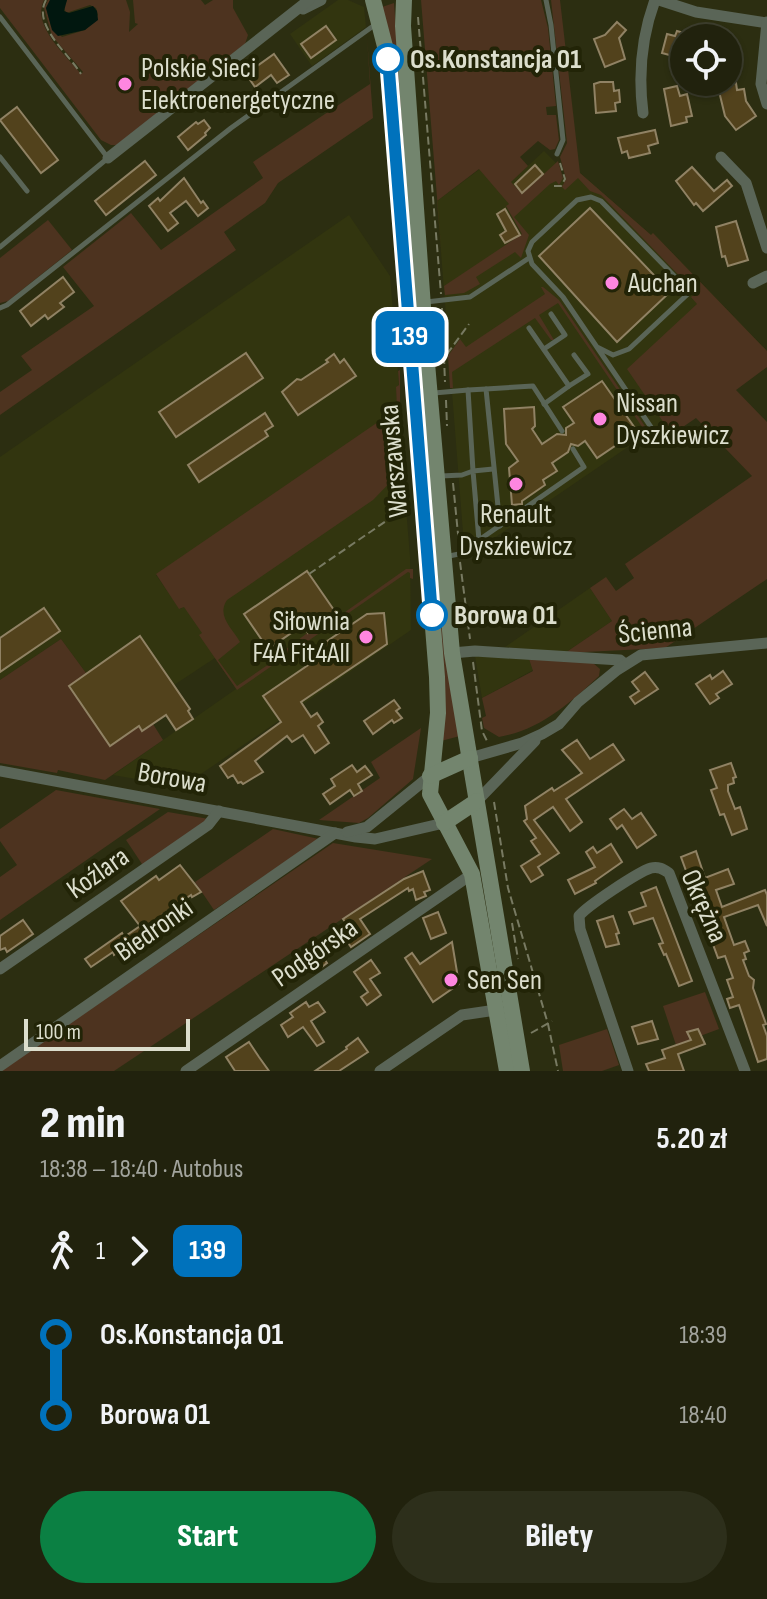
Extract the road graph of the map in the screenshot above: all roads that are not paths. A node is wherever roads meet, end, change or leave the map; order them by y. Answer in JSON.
{"nodes":[{"id":1,"x":309,"y":0,"type":"edge"},
{"id":2,"x":321,"y":0,"type":"edge"},
{"id":3,"x":373,"y":0,"type":"edge"},
{"id":4,"x":546,"y":0,"type":"edge"},
{"id":5,"x":657,"y":0,"type":"edge"},
{"id":6,"x":410,"y":3,"type":"edge"},
{"id":7,"x":292,"y":15,"type":"junction"},
{"id":8,"x":0,"y":18,"type":"edge"},
{"id":9,"x":380,"y":22,"type":"junction"},
{"id":10,"x":767,"y":23,"type":"edge"},
{"id":11,"x":767,"y":104,"type":"edge"},
{"id":12,"x":643,"y":113,"type":"dead end"},
{"id":13,"x":557,"y":154,"type":"road end"},
{"id":14,"x":0,"y":157,"type":"edge"},
{"id":15,"x":721,"y":157,"type":"dead end"},
{"id":16,"x":108,"y":158,"type":"junction"},
{"id":17,"x":27,"y":191,"type":"dead end"},
{"id":18,"x":0,"y":247,"type":"edge"},
{"id":19,"x":767,"y":248,"type":"edge"},
{"id":20,"x":529,"y":258,"type":"junction"},
{"id":21,"x":767,"y":276,"type":"edge"},
{"id":22,"x":753,"y":283,"type":"dead end"},
{"id":23,"x":423,"y":303,"type":"junction"},
{"id":24,"x":0,"y":308,"type":"edge"},
{"id":25,"x":551,"y":314,"type":"dead end"},
{"id":26,"x":529,"y":328,"type":"dead end"},
{"id":27,"x":597,"y":347,"type":"junction"},
{"id":28,"x":544,"y":349,"type":"junction"},
{"id":29,"x":574,"y":355,"type":"dead end"},
{"id":30,"x":569,"y":386,"type":"junction"},
{"id":31,"x":486,"y":389,"type":"junction"},
{"id":32,"x":468,"y":390,"type":"junction"},
{"id":33,"x":429,"y":393,"type":"junction"},
{"id":34,"x":544,"y":404,"type":"junction"},
{"id":35,"x":562,"y":431,"type":"dead end"},
{"id":36,"x":657,"y":436,"type":"dead end"},
{"id":37,"x":573,"y":449,"type":"dead end"},
{"id":38,"x":493,"y":469,"type":"junction"},
{"id":39,"x":473,"y":471,"type":"junction"},
{"id":40,"x":436,"y":477,"type":"junction"},
{"id":41,"x":500,"y":526,"type":"junction"},
{"id":42,"x":479,"y":540,"type":"junction"},
{"id":43,"x":443,"y":557,"type":"junction"},
{"id":44,"x":767,"y":643,"type":"edge"},
{"id":45,"x":452,"y":653,"type":"junction"},
{"id":46,"x":625,"y":664,"type":"junction"},
{"id":47,"x":542,"y":734,"type":"junction"},
{"id":48,"x":470,"y":758,"type":"junction"},
{"id":49,"x":0,"y":771,"type":"edge"},
{"id":50,"x":430,"y":776,"type":"junction"},
{"id":51,"x":477,"y":801,"type":"junction"},
{"id":52,"x":219,"y":811,"type":"junction"},
{"id":53,"x":444,"y":823,"type":"junction"},
{"id":54,"x":335,"y":833,"type":"junction"},
{"id":55,"x":472,"y":874,"type":"junction"},
{"id":56,"x":0,"y":969,"type":"edge"},
{"id":57,"x":496,"y":1010,"type":"junction"},
{"id":58,"x":0,"y":1066,"type":"edge"},
{"id":59,"x":186,"y":1071,"type":"edge"},
{"id":60,"x":380,"y":1071,"type":"edge"},
{"id":61,"x":507,"y":1071,"type":"edge"},
{"id":62,"x":522,"y":1071,"type":"edge"},
{"id":63,"x":628,"y":1071,"type":"edge"},
{"id":64,"x":745,"y":1071,"type":"edge"}],
"edges":[{"from":1,"to":7,"type":"street"},
{"from":2,"to":7,"type":"street"},
{"from":3,"to":9,"type":"main road","name":"Warszawska"},
{"from":4,"to":13,"type":"lane"},
{"from":5,"to":10,"type":"street"},
{"from":5,"to":12,"type":"street"},
{"from":6,"to":23,"type":"main road","name":"Warszawska"},
{"from":7,"to":16,"type":"street"},
{"from":8,"to":16,"type":"lane"},
{"from":9,"to":24,"type":"lane"},
{"from":9,"to":50,"type":"main road","name":"Warszawska"},
{"from":10,"to":11,"type":"street"},
{"from":14,"to":17,"type":"lane"},
{"from":15,"to":19,"type":"street"},
{"from":16,"to":18,"type":"lane"},
{"from":20,"to":23,"type":"lane"},
{"from":20,"to":27,"type":"lane"},
{"from":20,"to":27,"type":"lane"},
{"from":21,"to":22,"type":"street"},
{"from":23,"to":33,"type":"main road","name":"Warszawska"},
{"from":25,"to":28,"type":"lane"},
{"from":26,"to":28,"type":"lane"},
{"from":27,"to":36,"type":"lane"},
{"from":28,"to":30,"type":"lane"},
{"from":29,"to":30,"type":"lane"},
{"from":30,"to":34,"type":"lane"},
{"from":31,"to":32,"type":"lane"},
{"from":31,"to":34,"type":"lane"},
{"from":31,"to":38,"type":"lane"},
{"from":32,"to":33,"type":"lane"},
{"from":32,"to":39,"type":"lane"},
{"from":33,"to":40,"type":"main road","name":"Warszawska"},
{"from":34,"to":35,"type":"lane"},
{"from":37,"to":41,"type":"lane"},
{"from":38,"to":39,"type":"lane"},
{"from":38,"to":41,"type":"lane"},
{"from":39,"to":40,"type":"lane"},
{"from":39,"to":42,"type":"lane"},
{"from":40,"to":43,"type":"main road","name":"Warszawska"},
{"from":41,"to":42,"type":"lane"},
{"from":42,"to":43,"type":"lane"},
{"from":43,"to":45,"type":"main road","name":"Warszawska"},
{"from":44,"to":46,"type":"street","name":"Ścienna"},
{"from":45,"to":46,"type":"street","name":"Ścienna"},
{"from":45,"to":48,"type":"main road","name":"Warszawska"},
{"from":46,"to":47,"type":"street"},
{"from":47,"to":48,"type":"street"},
{"from":47,"to":51,"type":"street"},
{"from":48,"to":50,"type":"main road"},
{"from":48,"to":51,"type":"main road","name":"Warszawska"},
{"from":49,"to":52,"type":"street","name":"Borowa"},
{"from":50,"to":53,"type":"main road"},
{"from":50,"to":54,"type":"street","name":"Borowa"},
{"from":51,"to":53,"type":"main road"},
{"from":51,"to":62,"type":"main road"},
{"from":52,"to":54,"type":"street","name":"Borowa"},
{"from":52,"to":56,"type":"street","name":"Koźlara"},
{"from":53,"to":54,"type":"street","name":"Borowa"},
{"from":53,"to":55,"type":"main road"},
{"from":54,"to":58,"type":"street","name":"Biedronki"},
{"from":55,"to":57,"type":"main road"},
{"from":55,"to":59,"type":"street","name":"Podgórska"},
{"from":57,"to":60,"type":"street"},
{"from":57,"to":61,"type":"main road"},
{"from":63,"to":64,"type":"street","name":"Okrężna"}]}
